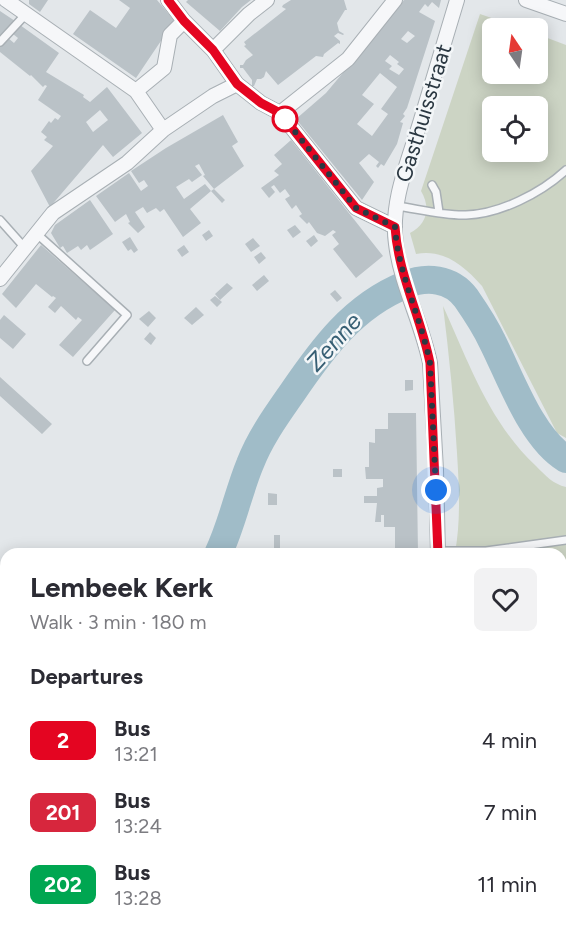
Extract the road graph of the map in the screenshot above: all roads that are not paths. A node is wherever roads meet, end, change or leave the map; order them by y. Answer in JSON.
{"nodes":[{"id":1,"x":7,"y":0,"type":"edge"},
{"id":2,"x":168,"y":0,"type":"edge"},
{"id":3,"x":267,"y":0,"type":"edge"},
{"id":4,"x":395,"y":0,"type":"edge"},
{"id":5,"x":457,"y":0,"type":"edge"},
{"id":6,"x":526,"y":0,"type":"edge"},
{"id":7,"x":26,"y":14,"type":"junction"},
{"id":8,"x":566,"y":14,"type":"edge"},
{"id":9,"x":184,"y":21,"type":"junction"},
{"id":10,"x":0,"y":42,"type":"edge"},
{"id":11,"x":213,"y":50,"type":"junction"},
{"id":12,"x":237,"y":84,"type":"junction"},
{"id":13,"x":133,"y":89,"type":"junction"},
{"id":14,"x":280,"y":113,"type":"junction"},
{"id":15,"x":161,"y":128,"type":"junction"},
{"id":16,"x":566,"y":170,"type":"edge"},
{"id":17,"x":432,"y":185,"type":"dead end"},
{"id":18,"x":397,"y":206,"type":"junction"},
{"id":19,"x":438,"y":212,"type":"junction"},
{"id":20,"x":0,"y":220,"type":"edge"},
{"id":21,"x":395,"y":227,"type":"junction"},
{"id":22,"x":37,"y":234,"type":"junction"},
{"id":23,"x":25,"y":248,"type":"junction"},
{"id":24,"x":0,"y":279,"type":"edge"},
{"id":25,"x":87,"y":362,"type":"dead end"},
{"id":26,"x":566,"y":540,"type":"edge"},
{"id":27,"x":438,"y":548,"type":"edge"},
{"id":28,"x":508,"y":548,"type":"edge"}],
"edges":[{"from":1,"to":7,"type":"street"},
{"from":2,"to":9,"type":"street"},
{"from":3,"to":11,"type":"street"},
{"from":4,"to":14,"type":"street"},
{"from":5,"to":18,"type":"street","name":"Gasthuisstraat"},
{"from":6,"to":8,"type":"street"},
{"from":7,"to":10,"type":"lane"},
{"from":7,"to":13,"type":"street"},
{"from":9,"to":11,"type":"street"},
{"from":9,"to":13,"type":"street"},
{"from":11,"to":12,"type":"street"},
{"from":12,"to":14,"type":"street"},
{"from":12,"to":15,"type":"street"},
{"from":13,"to":15,"type":"street"},
{"from":14,"to":21,"type":"street"},
{"from":15,"to":22,"type":"street"},
{"from":16,"to":19,"type":"lane"},
{"from":17,"to":19,"type":"lane"},
{"from":18,"to":19,"type":"lane"},
{"from":18,"to":21,"type":"street","name":"Gasthuisstraat"},
{"from":20,"to":23,"type":"lane"},
{"from":21,"to":27,"type":"street","name":"Gasthuisstraat"},
{"from":22,"to":23,"type":"street"},
{"from":22,"to":25,"type":"lane"},
{"from":23,"to":24,"type":"street"},
{"from":26,"to":28,"type":"lane"}]}
